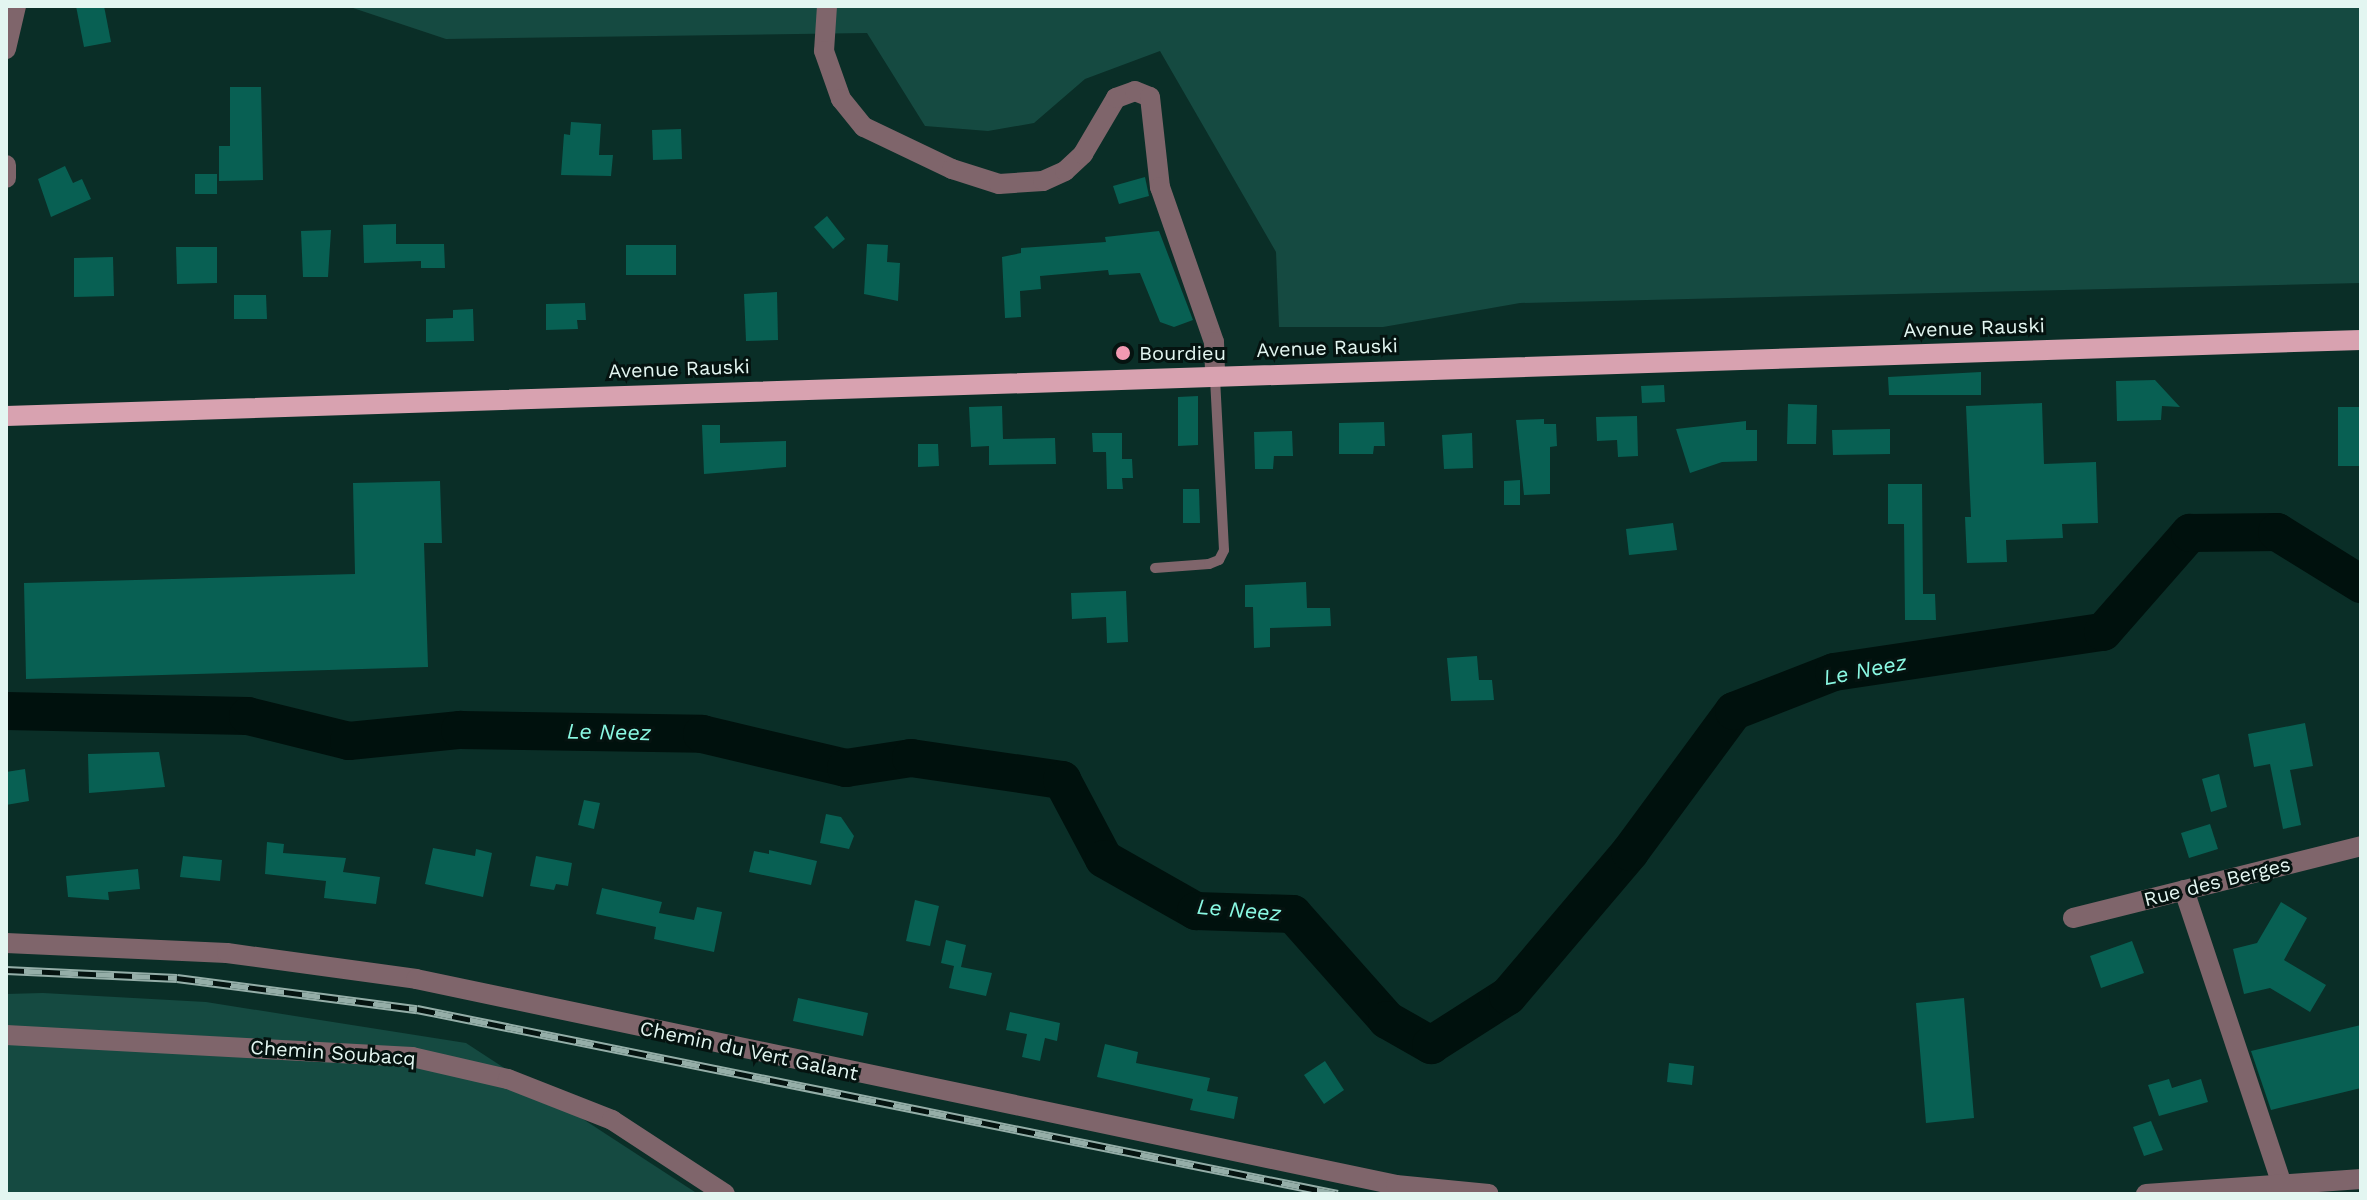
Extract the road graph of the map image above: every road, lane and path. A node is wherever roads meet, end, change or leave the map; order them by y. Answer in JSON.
{"nodes":[{"id":1,"x":16,"y":6,"type":"edge"},
{"id":2,"x":827,"y":6,"type":"edge"},
{"id":3,"x":6,"y":49,"type":"edge"},
{"id":4,"x":6,"y":165,"type":"edge"},
{"id":5,"x":6,"y":178,"type":"edge"},
{"id":6,"x":2361,"y":340,"type":"edge"},
{"id":7,"x":1215,"y":377,"type":"junction"},
{"id":8,"x":6,"y":416,"type":"edge"},
{"id":9,"x":1155,"y":568,"type":"dead end"},
{"id":10,"x":2361,"y":846,"type":"edge"},
{"id":11,"x":2184,"y":890,"type":"junction"},
{"id":12,"x":2073,"y":918,"type":"dead end"},
{"id":13,"x":6,"y":943,"type":"edge"},
{"id":14,"x":6,"y":1035,"type":"edge"},
{"id":15,"x":2361,"y":1179,"type":"edge"},
{"id":16,"x":2282,"y":1185,"type":"junction"},
{"id":17,"x":725,"y":1194,"type":"edge"},
{"id":18,"x":1489,"y":1194,"type":"edge"},
{"id":19,"x":2146,"y":1194,"type":"edge"}],
"edges":[{"from":1,"to":3,"type":"street"},
{"from":2,"to":7,"type":"street"},
{"from":4,"to":5,"type":"street"},
{"from":6,"to":7,"type":"main road","name":"Avenue Rauski"},
{"from":7,"to":8,"type":"main road","name":"Avenue Rauski"},
{"from":7,"to":9,"type":"lane"},
{"from":10,"to":11,"type":"street","name":"Rue des Berges"},
{"from":11,"to":12,"type":"street","name":"Rue des Berges"},
{"from":11,"to":16,"type":"street"},
{"from":13,"to":18,"type":"street","name":"Chemin du Vert Galant"},
{"from":14,"to":17,"type":"street","name":"Chemin Soubacq"},
{"from":15,"to":16,"type":"street"},
{"from":16,"to":19,"type":"street"}]}
